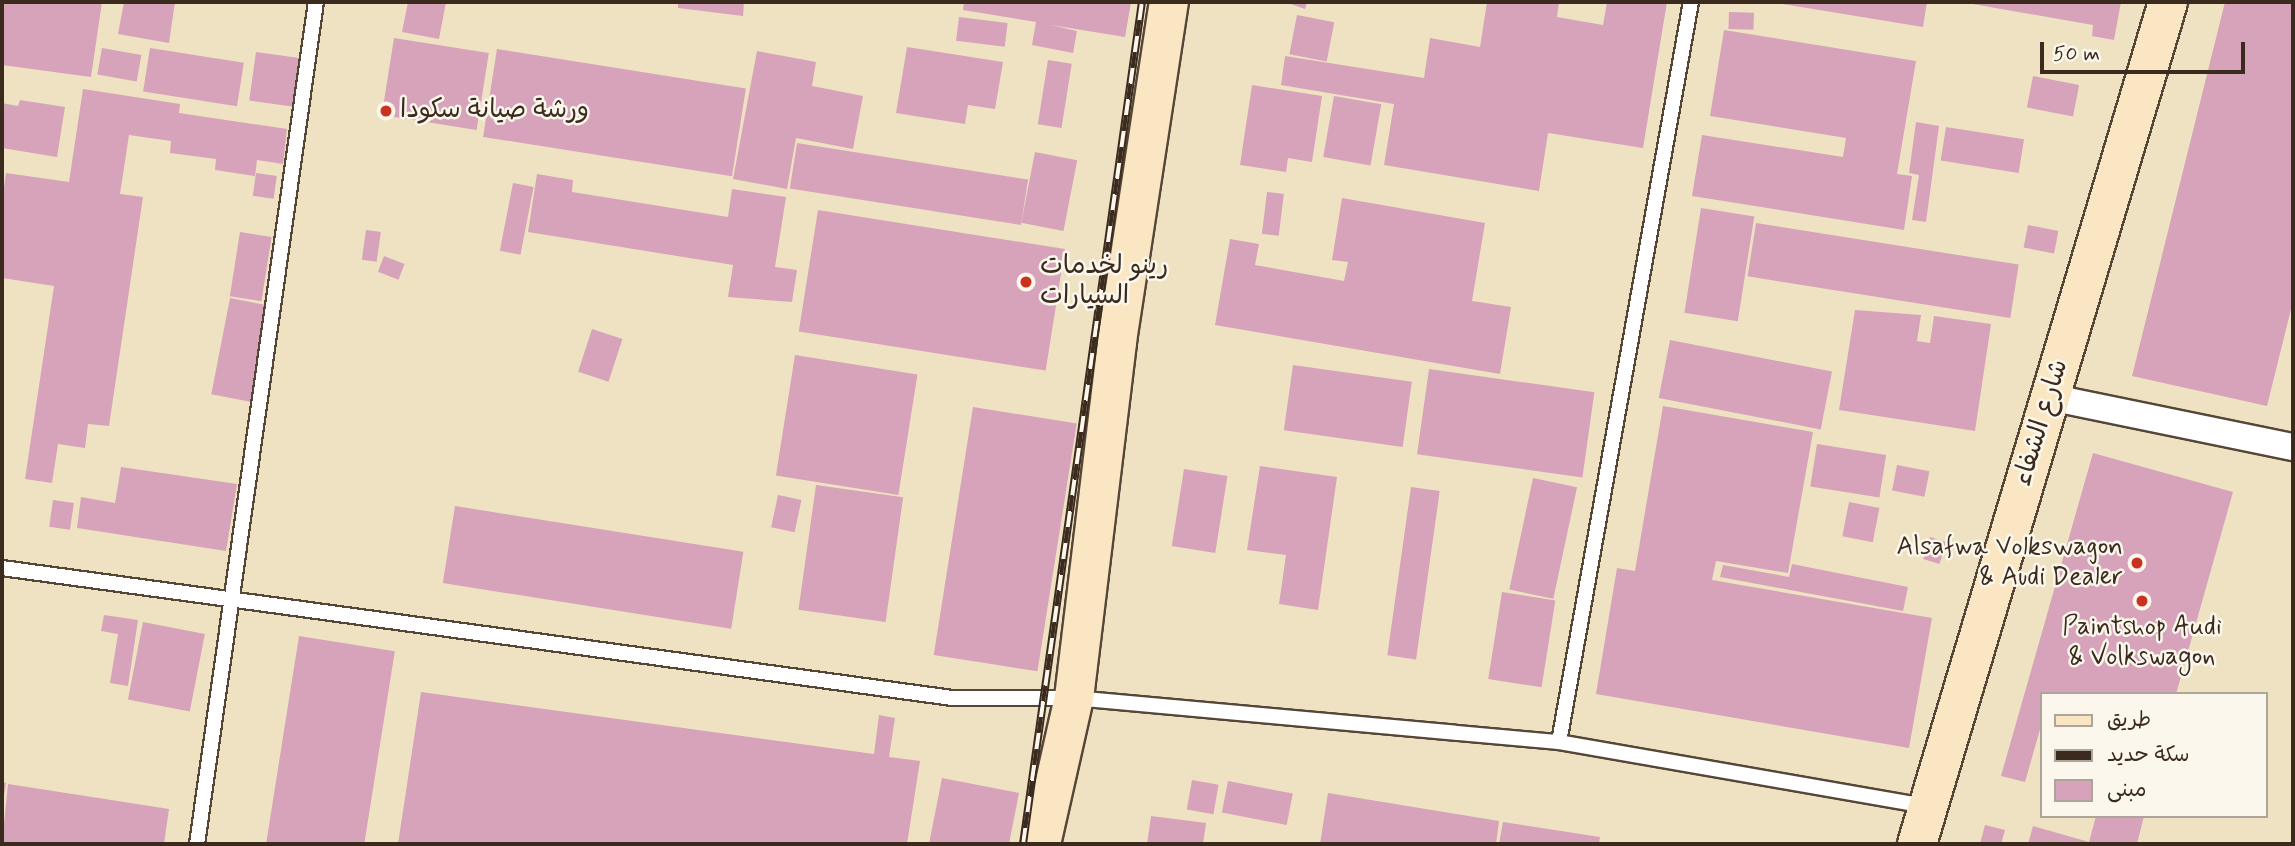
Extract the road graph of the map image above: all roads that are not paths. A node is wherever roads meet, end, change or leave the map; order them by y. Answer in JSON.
{"nodes":[{"id":1,"x":316,"y":2,"type":"edge"},
{"id":2,"x":1169,"y":2,"type":"edge"},
{"id":3,"x":1691,"y":2,"type":"edge"},
{"id":4,"x":2168,"y":2,"type":"edge"},
{"id":5,"x":2049,"y":397,"type":"junction"},
{"id":6,"x":2293,"y":447,"type":"edge"},
{"id":7,"x":2,"y":568,"type":"edge"},
{"id":8,"x":232,"y":600,"type":"junction"},
{"id":9,"x":1074,"y":698,"type":"junction"},
{"id":10,"x":1559,"y":743,"type":"junction"},
{"id":11,"x":1928,"y":807,"type":"junction"},
{"id":12,"x":197,"y":844,"type":"edge"},
{"id":13,"x":1041,"y":844,"type":"edge"},
{"id":14,"x":1917,"y":844,"type":"edge"}],
"edges":[{"from":1,"to":8,"type":"lane"},
{"from":2,"to":9,"type":"street"},
{"from":3,"to":10,"type":"lane"},
{"from":4,"to":5,"type":"street","name":"شارع الشفاء"},
{"from":5,"to":6,"type":"street"},
{"from":5,"to":11,"type":"street","name":"شارع الشفاء"},
{"from":7,"to":8,"type":"lane"},
{"from":8,"to":9,"type":"lane"},
{"from":8,"to":12,"type":"lane"},
{"from":9,"to":10,"type":"lane"},
{"from":9,"to":13,"type":"street"},
{"from":10,"to":11,"type":"lane"},
{"from":11,"to":14,"type":"street","name":"شارع الشفاء"}]}
